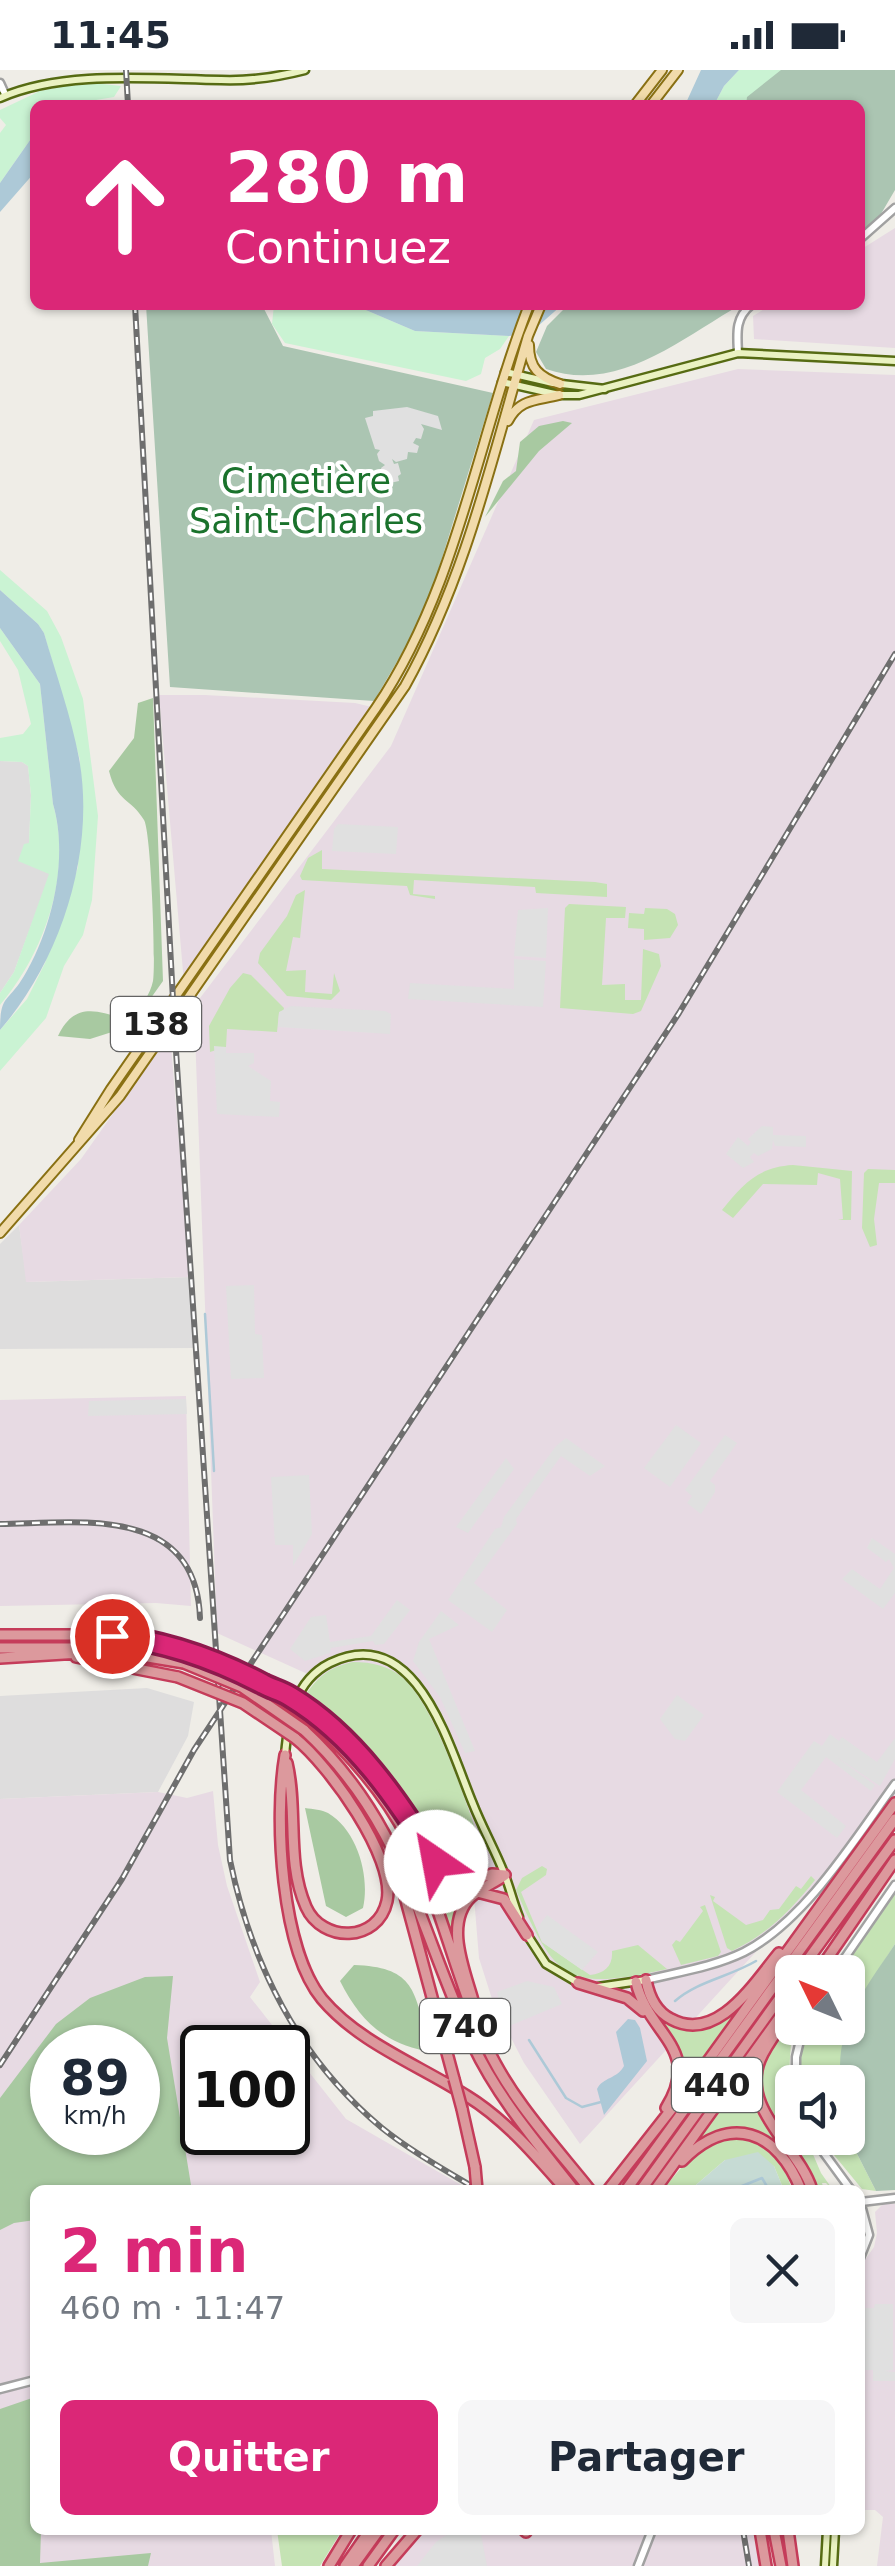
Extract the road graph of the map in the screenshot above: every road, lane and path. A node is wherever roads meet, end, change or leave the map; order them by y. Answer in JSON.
{"nodes":[{"id":1,"x":198,"y":70,"type":"edge"},
{"id":2,"x":306,"y":70,"type":"edge"},
{"id":3,"x":662,"y":70,"type":"edge"},
{"id":4,"x":678,"y":70,"type":"edge"},
{"id":5,"x":196,"y":79,"type":"junction"},
{"id":6,"x":0,"y":84,"type":"edge"},
{"id":7,"x":3,"y":96,"type":"edge"},
{"id":8,"x":639,"y":100,"type":"edge"},
{"id":9,"x":655,"y":100,"type":"edge"},
{"id":10,"x":895,"y":208,"type":"edge"},
{"id":11,"x":865,"y":235,"type":"edge"},
{"id":12,"x":527,"y":310,"type":"edge"},
{"id":13,"x":539,"y":310,"type":"edge"},
{"id":14,"x":746,"y":310,"type":"edge"},
{"id":15,"x":528,"y":336,"type":"junction"},
{"id":16,"x":738,"y":353,"type":"junction"},
{"id":17,"x":895,"y":361,"type":"edge"},
{"id":18,"x":503,"y":377,"type":"junction"},
{"id":19,"x":515,"y":380,"type":"junction"},
{"id":20,"x":559,"y":390,"type":"junction"},
{"id":21,"x":497,"y":443,"type":"junction"},
{"id":22,"x":72,"y":1153,"type":"junction"},
{"id":23,"x":0,"y":1234,"type":"edge"},
{"id":24,"x":0,"y":1641,"type":"edge"},
{"id":25,"x":102,"y":1652,"type":"junction"},
{"id":26,"x":58,"y":1653,"type":"junction"},
{"id":27,"x":0,"y":1658,"type":"edge"},
{"id":28,"x":315,"y":1718,"type":"junction"},
{"id":29,"x":286,"y":1755,"type":"junction"},
{"id":30,"x":895,"y":1784,"type":"edge"},
{"id":31,"x":895,"y":1803,"type":"edge"},
{"id":32,"x":895,"y":1819,"type":"edge"},
{"id":33,"x":895,"y":1840,"type":"edge"},
{"id":34,"x":392,"y":1843,"type":"junction"},
{"id":35,"x":895,"y":1860,"type":"edge"},
{"id":36,"x":505,"y":1875,"type":"junction"},
{"id":37,"x":840,"y":1878,"type":"junction"},
{"id":38,"x":895,"y":1886,"type":"edge"},
{"id":39,"x":478,"y":1892,"type":"junction"},
{"id":40,"x":527,"y":1935,"type":"junction"},
{"id":41,"x":810,"y":1955,"type":"edge"},
{"id":42,"x":827,"y":1955,"type":"edge"},
{"id":43,"x":848,"y":1955,"type":"edge"},
{"id":44,"x":641,"y":1981,"type":"junction"},
{"id":45,"x":578,"y":1984,"type":"junction"},
{"id":46,"x":775,"y":2005,"type":"edge"},
{"id":47,"x":654,"y":2021,"type":"junction"},
{"id":48,"x":775,"y":2024,"type":"edge"},
{"id":49,"x":479,"y":2026,"type":"junction"},
{"id":50,"x":775,"y":2036,"type":"edge"},
{"id":51,"x":825,"y":2155,"type":"edge"},
{"id":52,"x":635,"y":2156,"type":"junction"},
{"id":53,"x":476,"y":2185,"type":"edge"},
{"id":54,"x":561,"y":2185,"type":"edge"},
{"id":55,"x":570,"y":2185,"type":"edge"},
{"id":56,"x":586,"y":2185,"type":"edge"},
{"id":57,"x":612,"y":2185,"type":"edge"},
{"id":58,"x":630,"y":2185,"type":"edge"},
{"id":59,"x":645,"y":2185,"type":"edge"},
{"id":60,"x":660,"y":2185,"type":"edge"},
{"id":61,"x":661,"y":2185,"type":"edge"},
{"id":62,"x":797,"y":2185,"type":"edge"},
{"id":63,"x":810,"y":2185,"type":"edge"},
{"id":64,"x":847,"y":2185,"type":"edge"},
{"id":65,"x":895,"y":2198,"type":"edge"},
{"id":66,"x":865,"y":2201,"type":"edge"},
{"id":67,"x":865,"y":2218,"type":"edge"},
{"id":68,"x":865,"y":2245,"type":"edge"},
{"id":69,"x":30,"y":2381,"type":"edge"},
{"id":70,"x":0,"y":2389,"type":"edge"},
{"id":71,"x":347,"y":2535,"type":"edge"},
{"id":72,"x":367,"y":2535,"type":"edge"},
{"id":73,"x":375,"y":2535,"type":"edge"},
{"id":74,"x":390,"y":2535,"type":"edge"},
{"id":75,"x":405,"y":2535,"type":"edge"},
{"id":76,"x":412,"y":2535,"type":"edge"},
{"id":77,"x":650,"y":2535,"type":"edge"},
{"id":78,"x":761,"y":2535,"type":"edge"},
{"id":79,"x":775,"y":2535,"type":"edge"},
{"id":80,"x":789,"y":2535,"type":"edge"},
{"id":81,"x":826,"y":2535,"type":"edge"},
{"id":82,"x":834,"y":2535,"type":"edge"},
{"id":83,"x":329,"y":2566,"type":"edge"},
{"id":84,"x":349,"y":2566,"type":"edge"},
{"id":85,"x":368,"y":2566,"type":"edge"},
{"id":86,"x":384,"y":2566,"type":"edge"},
{"id":87,"x":638,"y":2566,"type":"edge"},
{"id":88,"x":766,"y":2566,"type":"edge"},
{"id":89,"x":781,"y":2566,"type":"edge"},
{"id":90,"x":794,"y":2566,"type":"edge"},
{"id":91,"x":825,"y":2566,"type":"edge"},
{"id":92,"x":833,"y":2566,"type":"edge"}],
"edges":[{"from":1,"to":5,"type":"street"},
{"from":2,"to":5,"type":"main road"},
{"from":3,"to":8,"type":"main road"},
{"from":4,"to":9,"type":"main road"},
{"from":5,"to":7,"type":"main road"},
{"from":6,"to":7,"type":"street"},
{"from":10,"to":11,"type":"street"},
{"from":12,"to":18,"type":"main road","number":"138"},
{"from":13,"to":15,"type":"main road","number":"138"},
{"from":14,"to":16,"type":"street"},
{"from":15,"to":19,"type":"main road","number":"138"},
{"from":15,"to":20,"type":"main road"},
{"from":16,"to":17,"type":"main road"},
{"from":16,"to":20,"type":"main road"},
{"from":18,"to":19,"type":"main road"},
{"from":18,"to":22,"type":"main road","number":"138"},
{"from":19,"to":20,"type":"main road"},
{"from":19,"to":21,"type":"main road","number":"138"},
{"from":20,"to":21,"type":"main road"},
{"from":21,"to":22,"type":"main road","number":"138"},
{"from":22,"to":23,"type":"main road","number":"138"},
{"from":24,"to":25,"type":"highway"},
{"from":24,"to":28,"type":"highway","number":"740","bridge":true},
{"from":25,"to":26,"type":"highway","number":"740"},
{"from":25,"to":34,"type":"highway","number":"740","bridge":true},
{"from":26,"to":27,"type":"highway","number":"740"},
{"from":26,"to":29,"type":"highway","bridge":true},
{"from":28,"to":36,"type":"highway"},
{"from":28,"to":49,"type":"highway","number":"740"},
{"from":29,"to":36,"type":"main road"},
{"from":29,"to":54,"type":"highway"},
{"from":30,"to":44,"type":"street"},
{"from":31,"to":37,"type":"highway"},
{"from":32,"to":58,"type":"highway","number":"440"},
{"from":33,"to":41,"type":"highway"},
{"from":34,"to":53,"type":"highway","bridge":true},
{"from":34,"to":55,"type":"highway","number":"740"},
{"from":35,"to":42,"type":"highway"},
{"from":36,"to":39,"type":"highway"},
{"from":36,"to":40,"type":"main road"},
{"from":37,"to":44,"type":"highway"},
{"from":37,"to":52,"type":"highway"},
{"from":38,"to":43,"type":"street"},
{"from":39,"to":40,"type":"highway"},
{"from":39,"to":49,"type":"highway"},
{"from":40,"to":45,"type":"main road"},
{"from":44,"to":45,"type":"main road"},
{"from":44,"to":47,"type":"highway"},
{"from":45,"to":47,"type":"highway"},
{"from":46,"to":59,"type":"highway","number":"440"},
{"from":47,"to":52,"type":"highway"},
{"from":48,"to":60,"type":"highway"},
{"from":49,"to":56,"type":"highway","number":"740"},
{"from":50,"to":63,"type":"highway"},
{"from":51,"to":64,"type":"street"},
{"from":52,"to":57,"type":"highway"},
{"from":61,"to":62,"type":"highway"},
{"from":65,"to":66,"type":"street"},
{"from":67,"to":68,"type":"street"},
{"from":69,"to":70,"type":"street"},
{"from":71,"to":83,"type":"highway"},
{"from":72,"to":84,"type":"highway"},
{"from":73,"to":84,"type":"highway"},
{"from":74,"to":85,"type":"highway"},
{"from":75,"to":86,"type":"highway"},
{"from":76,"to":86,"type":"highway"},
{"from":77,"to":87,"type":"street"},
{"from":78,"to":88,"type":"highway"},
{"from":79,"to":89,"type":"highway"},
{"from":80,"to":90,"type":"highway"},
{"from":81,"to":91,"type":"main road"},
{"from":82,"to":92,"type":"main road"}]}
